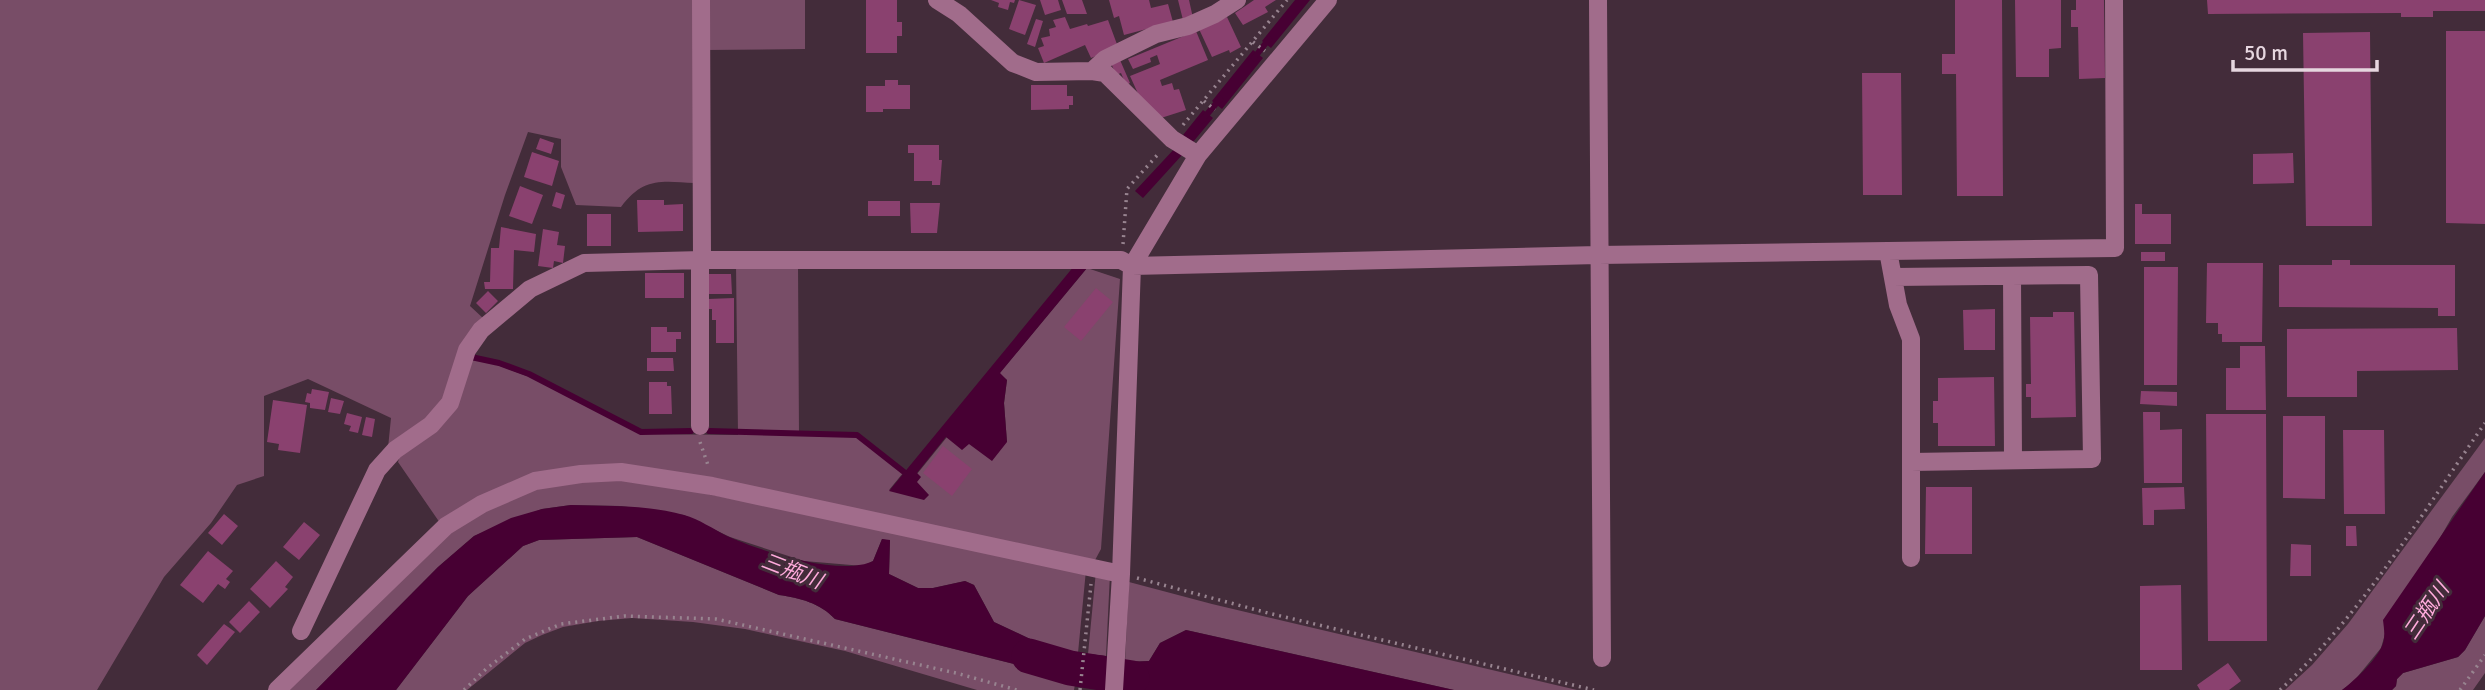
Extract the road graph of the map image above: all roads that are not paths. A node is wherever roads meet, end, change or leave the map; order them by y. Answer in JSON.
{"nodes":[{"id":1,"x":701,"y":0,"type":"edge"},
{"id":2,"x":937,"y":0,"type":"edge"},
{"id":3,"x":1237,"y":0,"type":"edge"},
{"id":4,"x":1328,"y":0,"type":"edge"},
{"id":5,"x":1598,"y":0,"type":"edge"},
{"id":6,"x":2114,"y":0,"type":"edge"},
{"id":7,"x":1092,"y":71,"type":"junction"},
{"id":8,"x":1194,"y":152,"type":"junction"},
{"id":9,"x":1888,"y":251,"type":"junction"},
{"id":10,"x":1598,"y":255,"type":"junction"},
{"id":11,"x":702,"y":260,"type":"junction"},
{"id":12,"x":1127,"y":263,"type":"junction"},
{"id":13,"x":2012,"y":276,"type":"junction"},
{"id":14,"x":1893,"y":277,"type":"junction"},
{"id":15,"x":699,"y":426,"type":"road end"},
{"id":16,"x":2013,"y":460,"type":"junction"},
{"id":17,"x":1911,"y":462,"type":"junction"},
{"id":18,"x":1911,"y":558,"type":"dead end"},
{"id":19,"x":1121,"y":573,"type":"junction"},
{"id":20,"x":301,"y":631,"type":"dead end"},
{"id":21,"x":1602,"y":658,"type":"dead end"},
{"id":22,"x":277,"y":690,"type":"edge"},
{"id":23,"x":1114,"y":690,"type":"edge"}],
"edges":[{"from":1,"to":11,"type":"street"},
{"from":2,"to":7,"type":"street"},
{"from":3,"to":7,"type":"street"},
{"from":4,"to":8,"type":"street"},
{"from":5,"to":10,"type":"street"},
{"from":6,"to":9,"type":"street"},
{"from":7,"to":8,"type":"street"},
{"from":8,"to":12,"type":"street"},
{"from":9,"to":10,"type":"street"},
{"from":9,"to":14,"type":"street"},
{"from":10,"to":12,"type":"street"},
{"from":10,"to":21,"type":"street"},
{"from":11,"to":12,"type":"street"},
{"from":11,"to":15,"type":"street"},
{"from":11,"to":20,"type":"street"},
{"from":12,"to":19,"type":"street"},
{"from":13,"to":14,"type":"street"},
{"from":13,"to":16,"type":"street"},
{"from":13,"to":16,"type":"street"},
{"from":14,"to":17,"type":"street"},
{"from":16,"to":17,"type":"street"},
{"from":17,"to":18,"type":"street"},
{"from":19,"to":22,"type":"street"},
{"from":19,"to":23,"type":"street"}]}
